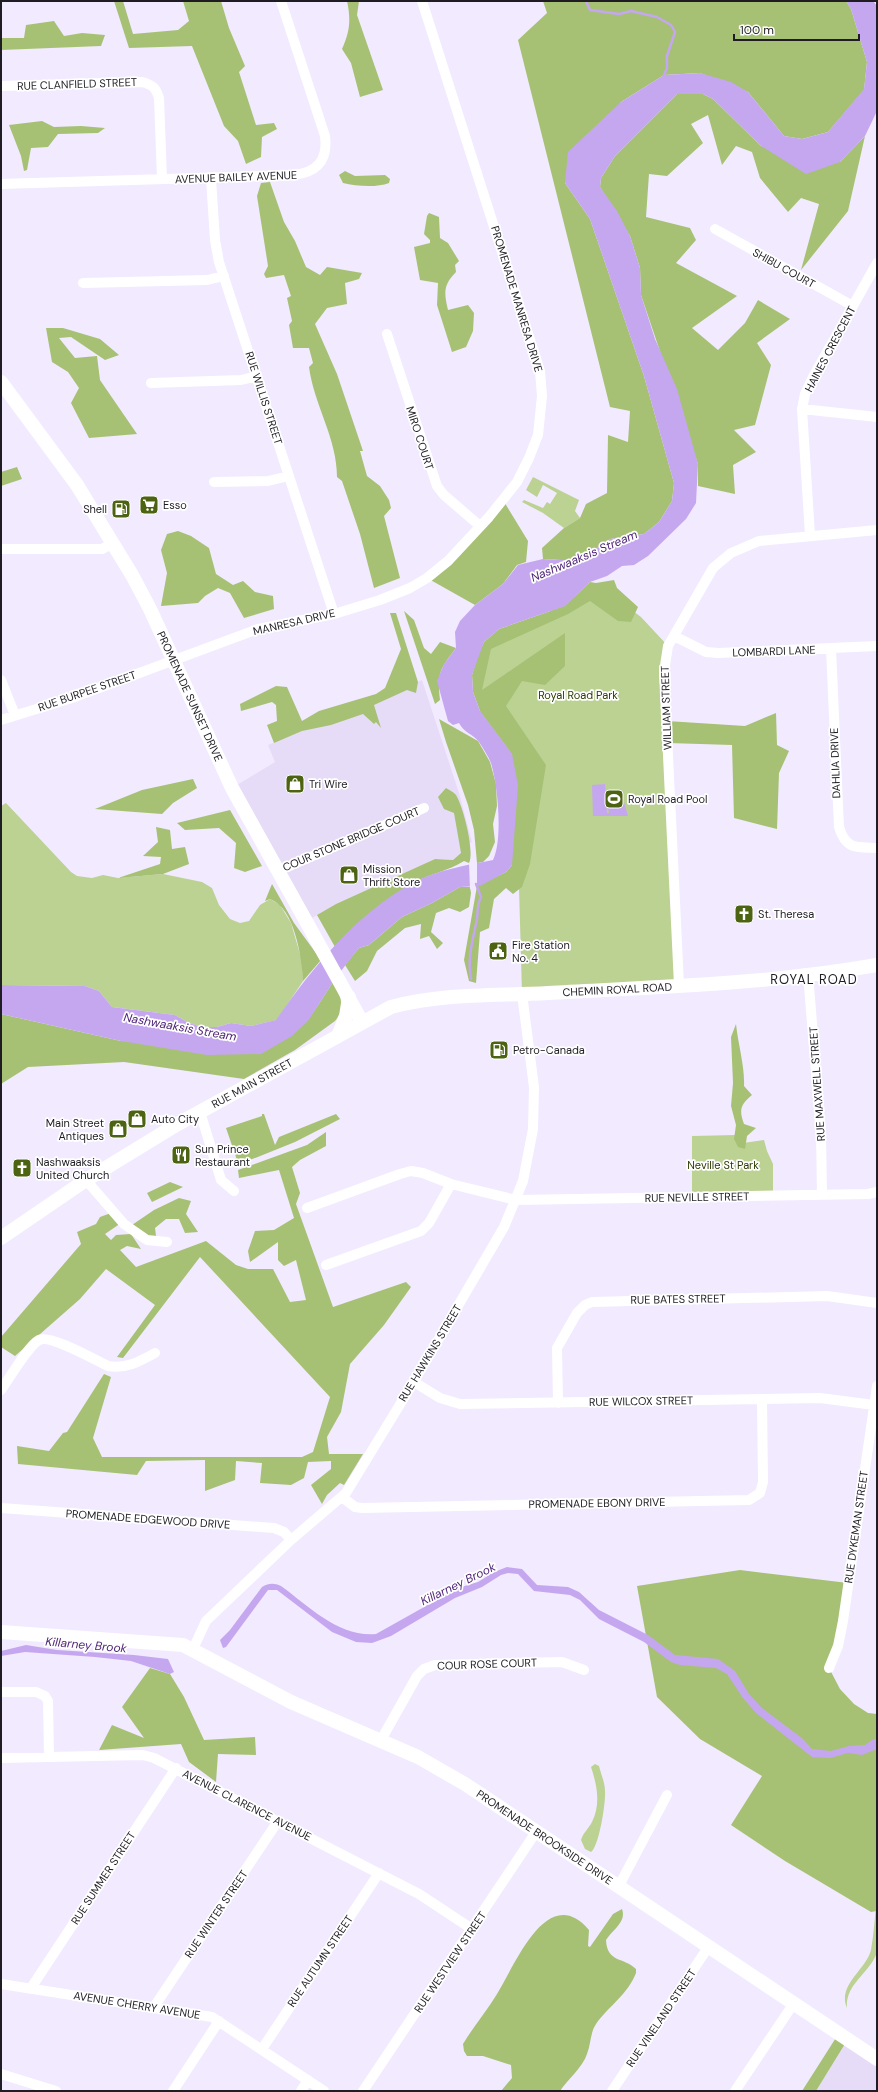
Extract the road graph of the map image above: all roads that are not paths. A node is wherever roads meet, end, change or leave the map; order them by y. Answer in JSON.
{"nodes":[{"id":1,"x":281,"y":1,"type":"edge"},
{"id":2,"x":422,"y":1,"type":"edge"},
{"id":3,"x":1,"y":86,"type":"edge"},
{"id":4,"x":162,"y":179,"type":"junction"},
{"id":5,"x":211,"y":179,"type":"junction"},
{"id":6,"x":1,"y":184,"type":"edge"},
{"id":7,"x":715,"y":229,"type":"dead end"},
{"id":8,"x":877,"y":263,"type":"edge"},
{"id":9,"x":224,"y":276,"type":"junction"},
{"id":10,"x":83,"y":283,"type":"dead end"},
{"id":11,"x":853,"y":306,"type":"junction"},
{"id":12,"x":387,"y":334,"type":"dead end"},
{"id":13,"x":257,"y":376,"type":"junction"},
{"id":14,"x":1,"y":382,"type":"edge"},
{"id":15,"x":151,"y":382,"type":"dead end"},
{"id":16,"x":802,"y":409,"type":"junction"},
{"id":17,"x":877,"y":417,"type":"edge"},
{"id":18,"x":289,"y":476,"type":"junction"},
{"id":19,"x":214,"y":482,"type":"dead end"},
{"id":20,"x":480,"y":526,"type":"junction"},
{"id":21,"x":877,"y":530,"type":"edge"},
{"id":22,"x":810,"y":535,"type":"junction"},
{"id":23,"x":113,"y":543,"type":"junction"},
{"id":24,"x":1,"y":549,"type":"edge"},
{"id":25,"x":394,"y":595,"type":"joint"},
{"id":26,"x":334,"y":614,"type":"junction"},
{"id":27,"x":674,"y":636,"type":"junction"},
{"id":28,"x":877,"y":646,"type":"edge"},
{"id":29,"x":831,"y":649,"type":"junction"},
{"id":30,"x":173,"y":661,"type":"junction"},
{"id":31,"x":1,"y":680,"type":"edge"},
{"id":32,"x":15,"y":715,"type":"junction"},
{"id":33,"x":1,"y":720,"type":"edge"},
{"id":34,"x":424,"y":808,"type":"dead end"},
{"id":35,"x":877,"y":848,"type":"edge"},
{"id":36,"x":278,"y":871,"type":"junction"},
{"id":37,"x":877,"y":965,"type":"edge"},
{"id":38,"x":808,"y":974,"type":"junction"},
{"id":39,"x":679,"y":985,"type":"junction"},
{"id":40,"x":346,"y":992,"type":"junction"},
{"id":41,"x":522,"y":994,"type":"junction"},
{"id":42,"x":391,"y":1007,"type":"junction"},
{"id":43,"x":362,"y":1022,"type":"junction"},
{"id":44,"x":338,"y":1036,"type":"junction"},
{"id":45,"x":200,"y":1112,"type":"junction"},
{"id":46,"x":86,"y":1180,"type":"junction"},
{"id":47,"x":451,"y":1184,"type":"junction"},
{"id":48,"x":234,"y":1191,"type":"dead end"},
{"id":49,"x":877,"y":1192,"type":"edge"},
{"id":50,"x":822,"y":1195,"type":"junction"},
{"id":51,"x":516,"y":1200,"type":"junction"},
{"id":52,"x":307,"y":1208,"type":"dead end"},
{"id":53,"x":1,"y":1238,"type":"edge"},
{"id":54,"x":167,"y":1242,"type":"dead end"},
{"id":55,"x":326,"y":1265,"type":"dead end"},
{"id":56,"x":877,"y":1303,"type":"edge"},
{"id":57,"x":154,"y":1353,"type":"dead end"},
{"id":58,"x":414,"y":1382,"type":"junction"},
{"id":59,"x":877,"y":1386,"type":"edge"},
{"id":60,"x":1,"y":1390,"type":"edge"},
{"id":61,"x":762,"y":1399,"type":"junction"},
{"id":62,"x":558,"y":1403,"type":"junction"},
{"id":63,"x":874,"y":1405,"type":"junction"},
{"id":64,"x":342,"y":1497,"type":"junction"},
{"id":65,"x":1,"y":1508,"type":"edge"},
{"id":66,"x":291,"y":1540,"type":"junction"},
{"id":67,"x":1,"y":1632,"type":"edge"},
{"id":68,"x":193,"y":1649,"type":"junction"},
{"id":69,"x":829,"y":1668,"type":"dead end"},
{"id":70,"x":584,"y":1670,"type":"dead end"},
{"id":71,"x":1,"y":1692,"type":"edge"},
{"id":72,"x":381,"y":1740,"type":"junction"},
{"id":73,"x":1,"y":1758,"type":"edge"},
{"id":74,"x":49,"y":1758,"type":"junction"},
{"id":75,"x":176,"y":1768,"type":"junction"},
{"id":76,"x":667,"y":1795,"type":"dead end"},
{"id":77,"x":278,"y":1821,"type":"junction"},
{"id":78,"x":536,"y":1832,"type":"junction"},
{"id":79,"x":379,"y":1873,"type":"junction"},
{"id":80,"x":620,"y":1887,"type":"junction"},
{"id":81,"x":472,"y":1929,"type":"junction"},
{"id":82,"x":709,"y":1946,"type":"junction"},
{"id":83,"x":1,"y":1984,"type":"edge"},
{"id":84,"x":30,"y":1988,"type":"junction"},
{"id":85,"x":794,"y":2003,"type":"junction"},
{"id":86,"x":154,"y":2007,"type":"junction"},
{"id":87,"x":219,"y":2021,"type":"junction"},
{"id":88,"x":262,"y":2049,"type":"junction"},
{"id":89,"x":877,"y":2059,"type":"edge"},
{"id":90,"x":1,"y":2074,"type":"edge"},
{"id":91,"x":308,"y":2080,"type":"junction"},
{"id":92,"x":56,"y":2091,"type":"edge"},
{"id":93,"x":173,"y":2091,"type":"edge"},
{"id":94,"x":301,"y":2091,"type":"edge"},
{"id":95,"x":324,"y":2091,"type":"edge"},
{"id":96,"x":363,"y":2091,"type":"edge"},
{"id":97,"x":612,"y":2091,"type":"edge"},
{"id":98,"x":735,"y":2091,"type":"edge"}],
"edges":[{"from":1,"to":5,"type":"street","name":"AVENUE BAILEY AVENUE"},
{"from":2,"to":20,"type":"street","name":"PROMENADE MANRESA DRIVE"},
{"from":3,"to":4,"type":"street","name":"RUE CLANFIELD STREET"},
{"from":4,"to":5,"type":"street","name":"AVENUE BAILEY AVENUE"},
{"from":4,"to":6,"type":"street","name":"AVENUE BAILEY AVENUE"},
{"from":5,"to":9,"type":"street","name":"RUE WILLIS STREET"},
{"from":7,"to":11,"type":"street","name":"SHIBU COURT"},
{"from":8,"to":11,"type":"street","name":"HAINES CRESCENT"},
{"from":9,"to":10,"type":"street"},
{"from":9,"to":13,"type":"street","name":"RUE WILLIS STREET"},
{"from":11,"to":16,"type":"street","name":"HAINES CRESCENT"},
{"from":12,"to":20,"type":"street","name":"MIRO COURT"},
{"from":13,"to":15,"type":"street"},
{"from":13,"to":18,"type":"street","name":"RUE WILLIS STREET"},
{"from":14,"to":23,"type":"street","name":"PROMENADE SUNSET DRIVE"},
{"from":16,"to":17,"type":"street"},
{"from":16,"to":22,"type":"street","name":"HAINES CRESCENT"},
{"from":18,"to":19,"type":"street"},
{"from":18,"to":26,"type":"street","name":"RUE WILLIS STREET"},
{"from":20,"to":25,"type":"street","name":"PROMENADE MANRESA DRIVE"},
{"from":21,"to":22,"type":"street","name":"WILLIAM STREET"},
{"from":22,"to":27,"type":"street","name":"WILLIAM STREET"},
{"from":23,"to":24,"type":"street"},
{"from":23,"to":30,"type":"street","name":"PROMENADE SUNSET DRIVE"},
{"from":25,"to":26,"type":"street","name":"MANRESA DRIVE"},
{"from":26,"to":30,"type":"street","name":"MANRESA DRIVE"},
{"from":27,"to":29,"type":"street","name":"LOMBARDI LANE"},
{"from":27,"to":39,"type":"street","name":"WILLIAM STREET"},
{"from":28,"to":29,"type":"street","name":"LOMBARDI LANE"},
{"from":29,"to":35,"type":"street","name":"DAHLIA DRIVE"},
{"from":30,"to":32,"type":"street","name":"RUE BURPEE STREET"},
{"from":30,"to":36,"type":"street","name":"PROMENADE SUNSET DRIVE"},
{"from":31,"to":32,"type":"street"},
{"from":32,"to":33,"type":"street","name":"RUE BURPEE STREET"},
{"from":34,"to":36,"type":"street","name":"COUR STONE BRIDGE COURT"},
{"from":36,"to":40,"type":"street","name":"PROMENADE SUNSET DRIVE"},
{"from":37,"to":38,"type":"street","name":"CHEMIN ROYAL ROAD"},
{"from":38,"to":39,"type":"street","name":"CHEMIN ROYAL ROAD"},
{"from":38,"to":50,"type":"street","name":"RUE MAXWELL STREET"},
{"from":39,"to":41,"type":"street","name":"CHEMIN ROYAL ROAD"},
{"from":40,"to":42,"type":"street"},
{"from":40,"to":43,"type":"street","name":"PROMENADE SUNSET DRIVE"},
{"from":40,"to":44,"type":"street"},
{"from":41,"to":42,"type":"street","name":"CHEMIN ROYAL ROAD"},
{"from":41,"to":51,"type":"street","name":"RUE HAWKINS STREET"},
{"from":42,"to":43,"type":"street","name":"CHEMIN ROYAL ROAD"},
{"from":43,"to":44,"type":"street","name":"RUE MAIN STREET"},
{"from":44,"to":45,"type":"street","name":"RUE MAIN STREET"},
{"from":45,"to":46,"type":"street","name":"RUE MAIN STREET"},
{"from":45,"to":48,"type":"street"},
{"from":46,"to":53,"type":"street","name":"RUE MAIN STREET"},
{"from":46,"to":54,"type":"street"},
{"from":47,"to":51,"type":"street","name":"RUE NEVILLE STREET"},
{"from":47,"to":52,"type":"street","name":"RUE NEVILLE STREET"},
{"from":47,"to":55,"type":"street"},
{"from":49,"to":50,"type":"street","name":"RUE NEVILLE STREET"},
{"from":50,"to":51,"type":"street","name":"RUE NEVILLE STREET"},
{"from":51,"to":58,"type":"street","name":"RUE HAWKINS STREET"},
{"from":56,"to":62,"type":"street","name":"RUE BATES STREET"},
{"from":57,"to":60,"type":"street"},
{"from":58,"to":62,"type":"street","name":"RUE WILCOX STREET"},
{"from":58,"to":64,"type":"street","name":"RUE HAWKINS STREET"},
{"from":59,"to":63,"type":"street","name":"RUE DYKEMAN STREET"},
{"from":61,"to":62,"type":"street","name":"RUE WILCOX STREET"},
{"from":61,"to":63,"type":"street","name":"RUE WILCOX STREET"},
{"from":61,"to":64,"type":"street","name":"PROMENADE EBONY DRIVE"},
{"from":63,"to":69,"type":"street","name":"RUE DYKEMAN STREET"},
{"from":64,"to":66,"type":"street","name":"RUE HAWKINS STREET"},
{"from":65,"to":66,"type":"street","name":"PROMENADE EDGEWOOD DRIVE"},
{"from":66,"to":68,"type":"street","name":"RUE HAWKINS STREET"},
{"from":67,"to":68,"type":"street","name":"PROMENADE BROOKSIDE DRIVE"},
{"from":68,"to":72,"type":"street","name":"PROMENADE BROOKSIDE DRIVE"},
{"from":70,"to":72,"type":"street","name":"COUR ROSE COURT"},
{"from":71,"to":74,"type":"street"},
{"from":72,"to":78,"type":"street","name":"PROMENADE BROOKSIDE DRIVE"},
{"from":73,"to":74,"type":"street","name":"AVENUE CLARENCE AVENUE"},
{"from":74,"to":75,"type":"street","name":"AVENUE CLARENCE AVENUE"},
{"from":75,"to":77,"type":"street","name":"AVENUE CLARENCE AVENUE"},
{"from":75,"to":84,"type":"street","name":"RUE SUMMER STREET"},
{"from":76,"to":80,"type":"street"},
{"from":77,"to":79,"type":"street","name":"AVENUE CLARENCE AVENUE"},
{"from":77,"to":86,"type":"street","name":"RUE WINTER STREET"},
{"from":78,"to":80,"type":"street","name":"PROMENADE BROOKSIDE DRIVE"},
{"from":78,"to":81,"type":"street","name":"RUE WESTVIEW STREET"},
{"from":79,"to":81,"type":"street","name":"AVENUE CLARENCE AVENUE"},
{"from":79,"to":88,"type":"street","name":"RUE AUTUMN STREET"},
{"from":80,"to":82,"type":"street","name":"PROMENADE BROOKSIDE DRIVE"},
{"from":81,"to":96,"type":"street","name":"RUE WESTVIEW STREET"},
{"from":82,"to":85,"type":"street","name":"PROMENADE BROOKSIDE DRIVE"},
{"from":82,"to":97,"type":"street","name":"RUE VINELAND STREET"},
{"from":83,"to":84,"type":"street","name":"AVENUE CHERRY AVENUE"},
{"from":84,"to":86,"type":"street","name":"AVENUE CHERRY AVENUE"},
{"from":85,"to":89,"type":"street","name":"PROMENADE BROOKSIDE DRIVE"},
{"from":85,"to":98,"type":"street"},
{"from":86,"to":87,"type":"street","name":"AVENUE CHERRY AVENUE"},
{"from":87,"to":88,"type":"street","name":"AVENUE CHERRY AVENUE"},
{"from":87,"to":93,"type":"street"},
{"from":88,"to":91,"type":"street","name":"AVENUE CHERRY AVENUE"},
{"from":90,"to":92,"type":"street"},
{"from":91,"to":94,"type":"street"},
{"from":91,"to":95,"type":"street","name":"AVENUE CHERRY AVENUE"}]}
